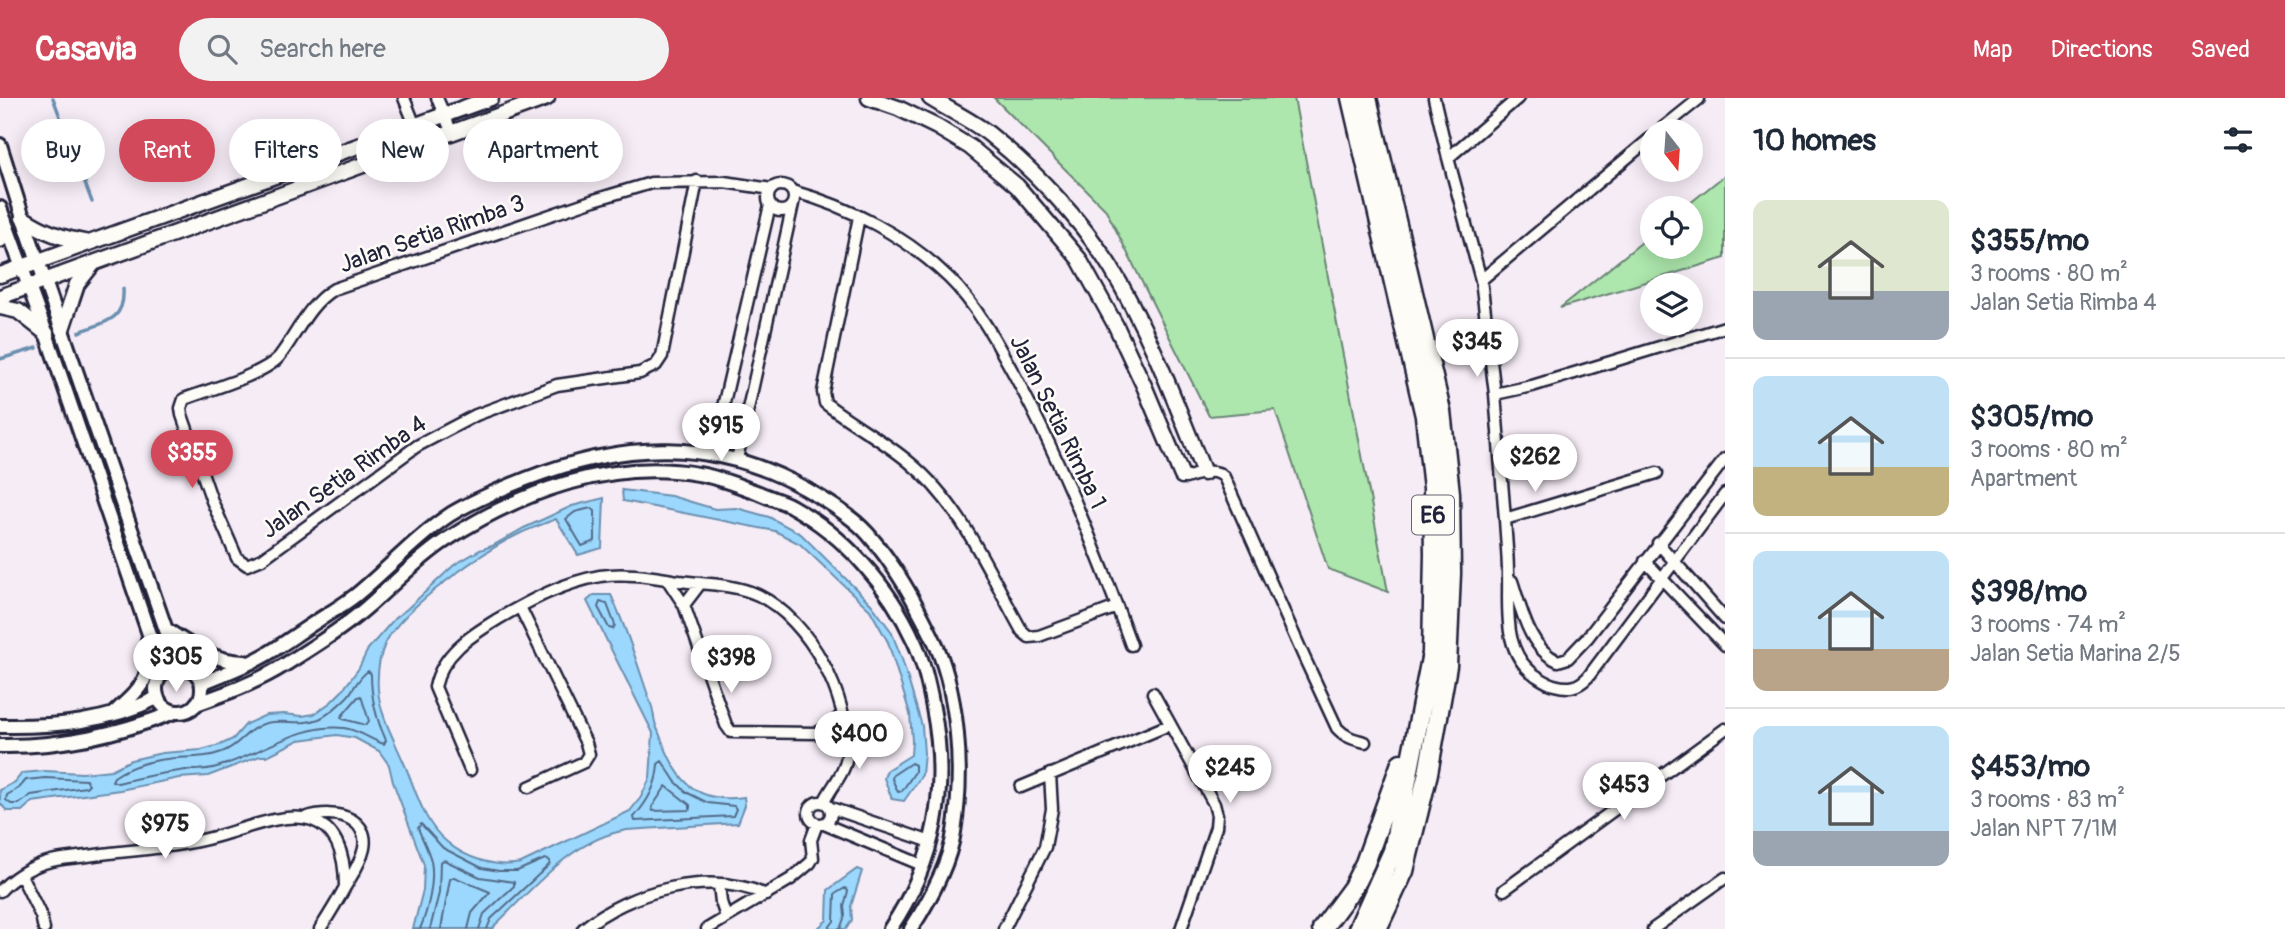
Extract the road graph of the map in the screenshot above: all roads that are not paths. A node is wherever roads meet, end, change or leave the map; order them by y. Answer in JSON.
{"nodes":[{"id":1,"x":404,"y":98,"type":"edge"},
{"id":2,"x":437,"y":98,"type":"edge"},
{"id":3,"x":491,"y":98,"type":"edge"},
{"id":4,"x":547,"y":98,"type":"edge"},
{"id":5,"x":869,"y":98,"type":"edge"},
{"id":6,"x":930,"y":98,"type":"edge"},
{"id":7,"x":1351,"y":98,"type":"edge"},
{"id":8,"x":1367,"y":98,"type":"edge"},
{"id":9,"x":1434,"y":98,"type":"edge"},
{"id":10,"x":1518,"y":98,"type":"edge"},
{"id":11,"x":1699,"y":99,"type":"edge"},
{"id":12,"x":444,"y":115,"type":"junction"},
{"id":13,"x":412,"y":119,"type":"edge"},
{"id":14,"x":433,"y":119,"type":"edge"},
{"id":15,"x":1674,"y":119,"type":"edge"},
{"id":16,"x":452,"y":133,"type":"junction"},
{"id":17,"x":449,"y":134,"type":"edge"},
{"id":18,"x":0,"y":145,"type":"edge"},
{"id":19,"x":356,"y":147,"type":"edge"},
{"id":20,"x":1640,"y":147,"type":"edge"},
{"id":21,"x":1448,"y":158,"type":"junction"},
{"id":22,"x":356,"y":167,"type":"edge"},
{"id":23,"x":697,"y":181,"type":"junction"},
{"id":24,"x":772,"y":188,"type":"junction"},
{"id":25,"x":792,"y":191,"type":"junction"},
{"id":26,"x":793,"y":204,"type":"junction"},
{"id":27,"x":770,"y":205,"type":"junction"},
{"id":28,"x":2,"y":215,"type":"edge"},
{"id":29,"x":859,"y":217,"type":"junction"},
{"id":30,"x":23,"y":218,"type":"junction"},
{"id":31,"x":0,"y":240,"type":"edge"},
{"id":32,"x":90,"y":243,"type":"junction"},
{"id":33,"x":38,"y":262,"type":"junction"},
{"id":34,"x":94,"y":263,"type":"junction"},
{"id":35,"x":21,"y":268,"type":"junction"},
{"id":36,"x":0,"y":275,"type":"edge"},
{"id":37,"x":1481,"y":280,"type":"junction"},
{"id":38,"x":45,"y":281,"type":"junction"},
{"id":39,"x":28,"y":287,"type":"junction"},
{"id":40,"x":0,"y":297,"type":"edge"},
{"id":41,"x":0,"y":307,"type":"edge"},
{"id":42,"x":1725,"y":327,"type":"edge"},
{"id":43,"x":62,"y":329,"type":"junction"},
{"id":44,"x":46,"y":333,"type":"junction"},
{"id":45,"x":1495,"y":394,"type":"junction"},
{"id":46,"x":184,"y":399,"type":"joint"},
{"id":47,"x":718,"y":430,"type":"junction"},
{"id":48,"x":742,"y":435,"type":"junction"},
{"id":49,"x":712,"y":454,"type":"junction"},
{"id":50,"x":737,"y":459,"type":"junction"},
{"id":51,"x":1725,"y":459,"type":"edge"},
{"id":52,"x":1204,"y":473,"type":"junction"},
{"id":53,"x":1657,"y":473,"type":"dead end"},
{"id":54,"x":1182,"y":476,"type":"joint"},
{"id":55,"x":1725,"y":494,"type":"edge"},
{"id":56,"x":1505,"y":519,"type":"junction"},
{"id":57,"x":1658,"y":543,"type":"junction"},
{"id":58,"x":1645,"y":561,"type":"junction"},
{"id":59,"x":1674,"y":561,"type":"junction"},
{"id":60,"x":1508,"y":571,"type":"junction"},
{"id":61,"x":667,"y":579,"type":"junction"},
{"id":62,"x":1660,"y":579,"type":"junction"},
{"id":63,"x":700,"y":584,"type":"junction"},
{"id":64,"x":684,"y":605,"type":"junction"},
{"id":65,"x":520,"y":607,"type":"junction"},
{"id":66,"x":1117,"y":607,"type":"junction"},
{"id":67,"x":1725,"y":619,"type":"edge"},
{"id":68,"x":146,"y":621,"type":"junction"},
{"id":69,"x":166,"y":630,"type":"junction"},
{"id":70,"x":1130,"y":645,"type":"dead end"},
{"id":71,"x":1725,"y":645,"type":"edge"},
{"id":72,"x":1432,"y":653,"type":"junction"},
{"id":73,"x":251,"y":662,"type":"junction"},
{"id":74,"x":183,"y":666,"type":"junction"},
{"id":75,"x":162,"y":672,"type":"junction"},
{"id":76,"x":202,"y":683,"type":"junction"},
{"id":77,"x":1153,"y":693,"type":"dead end"},
{"id":78,"x":158,"y":698,"type":"junction"},
{"id":79,"x":196,"y":705,"type":"junction"},
{"id":80,"x":175,"y":712,"type":"junction"},
{"id":81,"x":842,"y":714,"type":"junction"},
{"id":82,"x":111,"y":716,"type":"junction"},
{"id":83,"x":1169,"y":725,"type":"junction"},
{"id":84,"x":0,"y":726,"type":"edge"},
{"id":85,"x":27,"y":727,"type":"junction"},
{"id":86,"x":1725,"y":729,"type":"edge"},
{"id":87,"x":817,"y":733,"type":"junction"},
{"id":88,"x":1365,"y":742,"type":"dead end"},
{"id":89,"x":846,"y":745,"type":"junction"},
{"id":90,"x":0,"y":746,"type":"edge"},
{"id":91,"x":27,"y":746,"type":"junction"},
{"id":92,"x":470,"y":770,"type":"dead end"},
{"id":93,"x":1050,"y":774,"type":"junction"},
{"id":94,"x":529,"y":787,"type":"dead end"},
{"id":95,"x":1021,"y":787,"type":"dead end"},
{"id":96,"x":827,"y":805,"type":"junction"},
{"id":97,"x":304,"y":818,"type":"junction"},
{"id":98,"x":821,"y":824,"type":"junction"},
{"id":99,"x":931,"y":842,"type":"junction"},
{"id":100,"x":364,"y":852,"type":"junction"},
{"id":101,"x":342,"y":853,"type":"junction"},
{"id":102,"x":922,"y":865,"type":"junction"},
{"id":103,"x":18,"y":877,"type":"junction"},
{"id":104,"x":1725,"y":878,"type":"edge"},
{"id":105,"x":0,"y":879,"type":"edge"},
{"id":106,"x":719,"y":885,"type":"junction"},
{"id":107,"x":345,"y":886,"type":"junction"},
{"id":108,"x":1504,"y":890,"type":"dead end"},
{"id":109,"x":0,"y":891,"type":"edge"},
{"id":110,"x":765,"y":895,"type":"junction"},
{"id":111,"x":726,"y":917,"type":"junction"},
{"id":112,"x":44,"y":929,"type":"edge"},
{"id":113,"x":320,"y":929,"type":"edge"},
{"id":114,"x":583,"y":929,"type":"edge"},
{"id":115,"x":707,"y":929,"type":"edge"},
{"id":116,"x":890,"y":929,"type":"edge"},
{"id":117,"x":911,"y":929,"type":"edge"},
{"id":118,"x":1004,"y":929,"type":"edge"},
{"id":119,"x":1181,"y":929,"type":"edge"},
{"id":120,"x":1322,"y":929,"type":"edge"},
{"id":121,"x":1358,"y":929,"type":"edge"},
{"id":122,"x":1377,"y":929,"type":"edge"},
{"id":123,"x":1653,"y":929,"type":"edge"}],
"edges":[{"from":1,"to":13,"type":"street"},
{"from":2,"to":12,"type":"street"},
{"from":3,"to":12,"type":"main road"},
{"from":4,"to":16,"type":"main road"},
{"from":5,"to":54,"type":"main road"},
{"from":6,"to":52,"type":"main road"},
{"from":7,"to":72,"type":"highway","number":"E6"},
{"from":8,"to":122,"type":"highway","number":"E6"},
{"from":9,"to":21,"type":"street"},
{"from":10,"to":21,"type":"street"},
{"from":11,"to":15,"type":"street"},
{"from":12,"to":14,"type":"main road"},
{"from":12,"to":16,"type":"street"},
{"from":16,"to":17,"type":"main road"},
{"from":18,"to":30,"type":"street"},
{"from":19,"to":32,"type":"main road"},
{"from":20,"to":37,"type":"street"},
{"from":21,"to":37,"type":"street"},
{"from":22,"to":34,"type":"main road"},
{"from":23,"to":24,"type":"street","name":"Jalan Setia Rimba 3"},
{"from":23,"to":46,"type":"street","name":"Jalan Setia Rimba 3"},
{"from":23,"to":46,"type":"street","name":"Jalan Setia Rimba 4"},
{"from":24,"to":25,"type":"street"},
{"from":24,"to":27,"type":"street"},
{"from":25,"to":26,"type":"street"},
{"from":25,"to":29,"type":"street","name":"Jalan Setia Rimba 1"},
{"from":26,"to":27,"type":"street"},
{"from":26,"to":48,"type":"street"},
{"from":27,"to":47,"type":"street"},
{"from":28,"to":31,"type":"main road"},
{"from":28,"to":35,"type":"street"},
{"from":29,"to":66,"type":"street","name":"Jalan Setia Rimba 1"},
{"from":29,"to":66,"type":"street"},
{"from":30,"to":32,"type":"main road"},
{"from":30,"to":33,"type":"street"},
{"from":32,"to":33,"type":"main road"},
{"from":33,"to":35,"type":"main road"},
{"from":33,"to":38,"type":"street"},
{"from":34,"to":38,"type":"main road"},
{"from":34,"to":43,"type":"main road"},
{"from":35,"to":36,"type":"main road"},
{"from":35,"to":39,"type":"street"},
{"from":37,"to":45,"type":"street"},
{"from":38,"to":39,"type":"main road"},
{"from":38,"to":43,"type":"street"},
{"from":39,"to":40,"type":"main road"},
{"from":39,"to":44,"type":"street"},
{"from":41,"to":44,"type":"main road"},
{"from":42,"to":45,"type":"street"},
{"from":43,"to":69,"type":"street"},
{"from":44,"to":68,"type":"street"},
{"from":45,"to":56,"type":"street"},
{"from":47,"to":48,"type":"street"},
{"from":47,"to":49,"type":"street"},
{"from":48,"to":50,"type":"street"},
{"from":49,"to":50,"type":"street"},
{"from":49,"to":73,"type":"street"},
{"from":50,"to":117,"type":"street"},
{"from":51,"to":57,"type":"street"},
{"from":52,"to":54,"type":"street"},
{"from":52,"to":88,"type":"street"},
{"from":53,"to":56,"type":"street"},
{"from":55,"to":59,"type":"street"},
{"from":56,"to":60,"type":"street"},
{"from":57,"to":58,"type":"street"},
{"from":57,"to":59,"type":"street"},
{"from":58,"to":60,"type":"street"},
{"from":58,"to":62,"type":"street"},
{"from":59,"to":62,"type":"street"},
{"from":59,"to":67,"type":"street"},
{"from":60,"to":62,"type":"street"},
{"from":61,"to":63,"type":"street"},
{"from":61,"to":64,"type":"street"},
{"from":61,"to":65,"type":"street"},
{"from":62,"to":71,"type":"street"},
{"from":63,"to":64,"type":"street"},
{"from":63,"to":81,"type":"street"},
{"from":64,"to":87,"type":"street"},
{"from":65,"to":92,"type":"street"},
{"from":65,"to":94,"type":"street"},
{"from":66,"to":70,"type":"street","name":"Jalan Setia Rimba 1"},
{"from":68,"to":75,"type":"street"},
{"from":68,"to":82,"type":"street"},
{"from":69,"to":73,"type":"street"},
{"from":69,"to":74,"type":"street"},
{"from":72,"to":120,"type":"highway"},
{"from":72,"to":121,"type":"highway","number":"E6"},
{"from":73,"to":76,"type":"street"},
{"from":74,"to":75,"type":"street"},
{"from":74,"to":76,"type":"street"},
{"from":75,"to":78,"type":"street"},
{"from":76,"to":79,"type":"street"},
{"from":77,"to":83,"type":"street"},
{"from":78,"to":80,"type":"street"},
{"from":78,"to":82,"type":"street"},
{"from":79,"to":80,"type":"street"},
{"from":79,"to":99,"type":"street"},
{"from":80,"to":91,"type":"street"},
{"from":81,"to":87,"type":"street"},
{"from":81,"to":89,"type":"street"},
{"from":82,"to":85,"type":"street"},
{"from":83,"to":93,"type":"street"},
{"from":83,"to":119,"type":"street"},
{"from":84,"to":85,"type":"street"},
{"from":85,"to":91,"type":"street"},
{"from":86,"to":108,"type":"street"},
{"from":87,"to":89,"type":"street"},
{"from":89,"to":96,"type":"street"},
{"from":90,"to":91,"type":"street"},
{"from":93,"to":95,"type":"street"},
{"from":93,"to":118,"type":"street"},
{"from":96,"to":98,"type":"street"},
{"from":96,"to":98,"type":"street"},
{"from":96,"to":99,"type":"street"},
{"from":97,"to":100,"type":"street"},
{"from":97,"to":101,"type":"street"},
{"from":97,"to":103,"type":"street"},
{"from":98,"to":102,"type":"street"},
{"from":98,"to":110,"type":"street"},
{"from":99,"to":102,"type":"street"},
{"from":100,"to":101,"type":"street"},
{"from":100,"to":107,"type":"street"},
{"from":101,"to":107,"type":"street"},
{"from":102,"to":116,"type":"street"},
{"from":103,"to":105,"type":"street"},
{"from":103,"to":109,"type":"street"},
{"from":103,"to":112,"type":"street"},
{"from":104,"to":123,"type":"street"},
{"from":106,"to":110,"type":"street"},
{"from":106,"to":111,"type":"street"},
{"from":106,"to":114,"type":"street"},
{"from":107,"to":113,"type":"street"},
{"from":110,"to":111,"type":"street"},
{"from":111,"to":115,"type":"street"}]}
